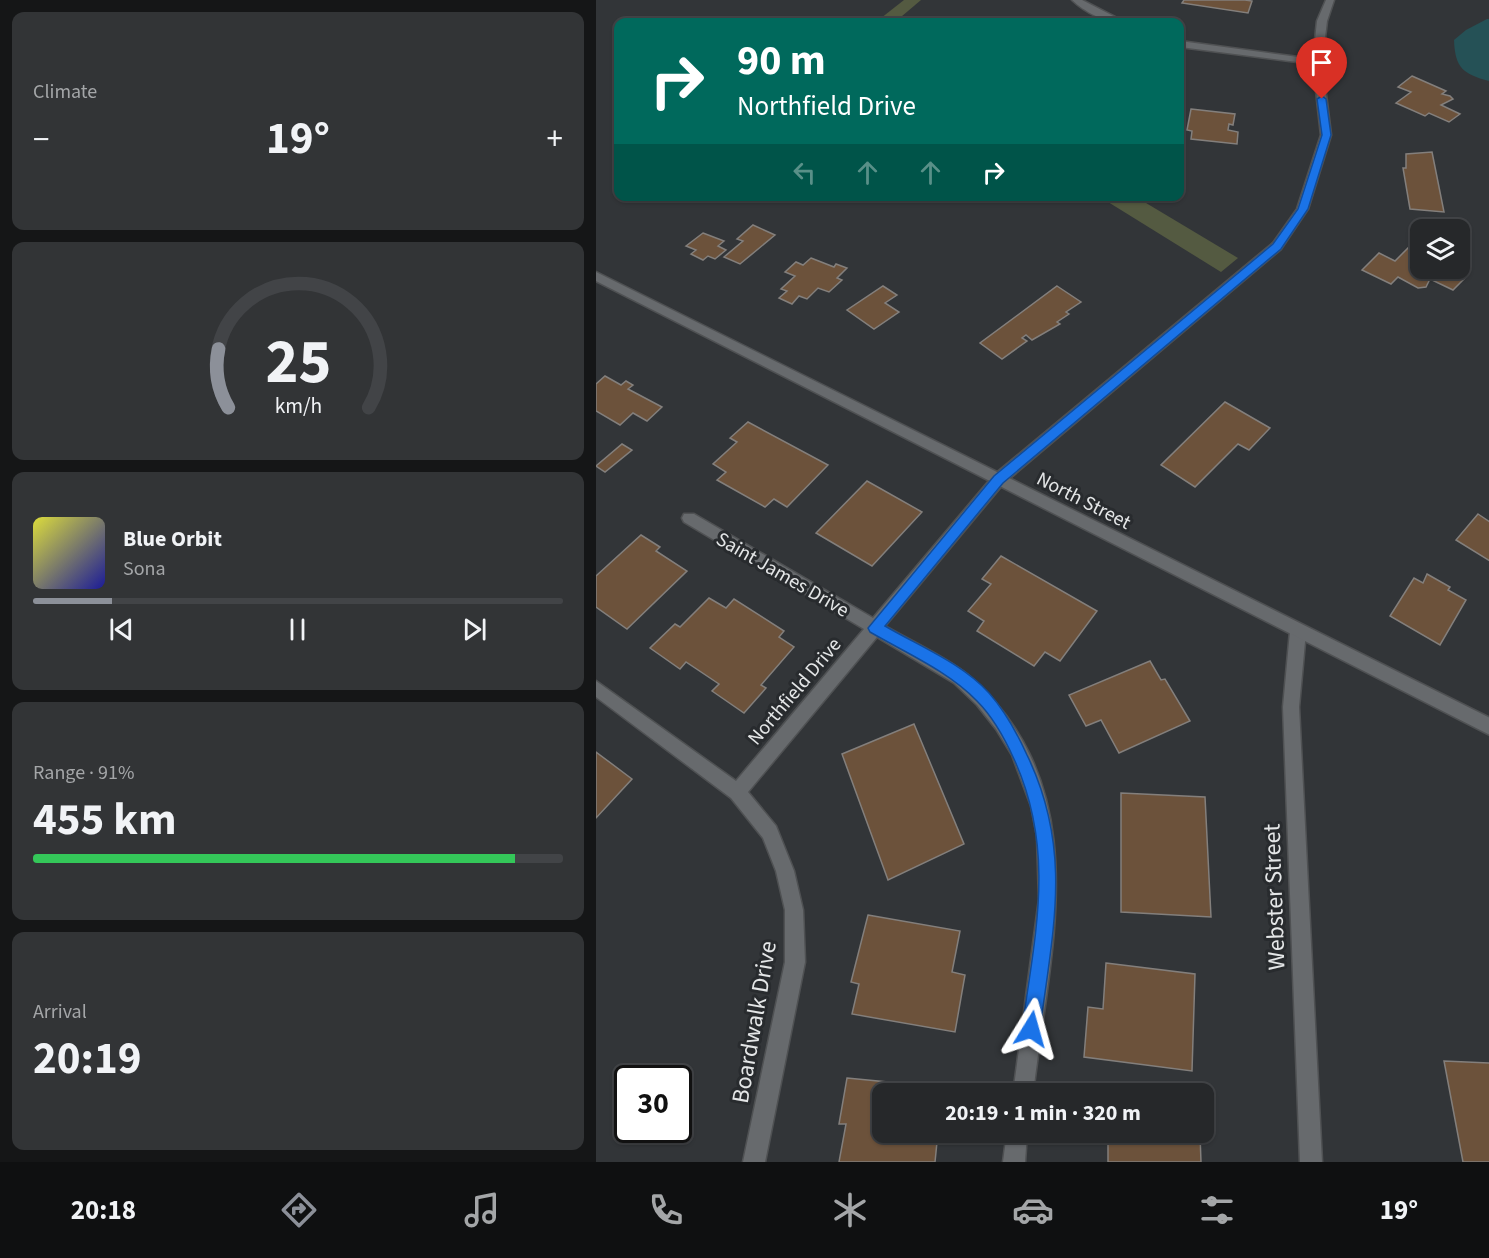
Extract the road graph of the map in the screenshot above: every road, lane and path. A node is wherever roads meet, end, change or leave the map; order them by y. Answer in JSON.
{"nodes":[{"id":1,"x":1076,"y":0,"type":"edge"},
{"id":2,"x":1330,"y":0,"type":"edge"},
{"id":3,"x":1109,"y":18,"type":"edge"},
{"id":4,"x":1184,"y":45,"type":"edge"},
{"id":5,"x":1317,"y":62,"type":"junction"},
{"id":6,"x":596,"y":276,"type":"edge"},
{"id":7,"x":999,"y":480,"type":"junction"},
{"id":8,"x":689,"y":518,"type":"dead end"},
{"id":9,"x":875,"y":628,"type":"junction"},
{"id":10,"x":1298,"y":631,"type":"junction"},
{"id":11,"x":596,"y":688,"type":"edge"},
{"id":12,"x":1490,"y":727,"type":"edge"},
{"id":13,"x":737,"y":792,"type":"junction"},
{"id":14,"x":1024,"y":1083,"type":"edge"},
{"id":15,"x":1016,"y":1143,"type":"edge"},
{"id":16,"x":754,"y":1162,"type":"edge"},
{"id":17,"x":1014,"y":1162,"type":"edge"},
{"id":18,"x":1311,"y":1162,"type":"edge"}],
"edges":[{"from":1,"to":3,"type":"street"},
{"from":2,"to":5,"type":"street","name":"Northfield Drive"},
{"from":4,"to":5,"type":"street"},
{"from":5,"to":7,"type":"street","name":"Northfield Drive"},
{"from":6,"to":7,"type":"street","name":"North Street"},
{"from":7,"to":9,"type":"street","name":"Northfield Drive"},
{"from":7,"to":10,"type":"street","name":"North Street"},
{"from":8,"to":9,"type":"street","name":"Saint James Drive"},
{"from":9,"to":13,"type":"street","name":"Northfield Drive"},
{"from":9,"to":14,"type":"street","name":"Saint James Drive"},
{"from":10,"to":12,"type":"street","name":"North Street"},
{"from":10,"to":18,"type":"street","name":"Webster Street"},
{"from":11,"to":13,"type":"street","name":"Boardwalk Drive"},
{"from":13,"to":16,"type":"street","name":"Boardwalk Drive"},
{"from":15,"to":17,"type":"street"}]}
